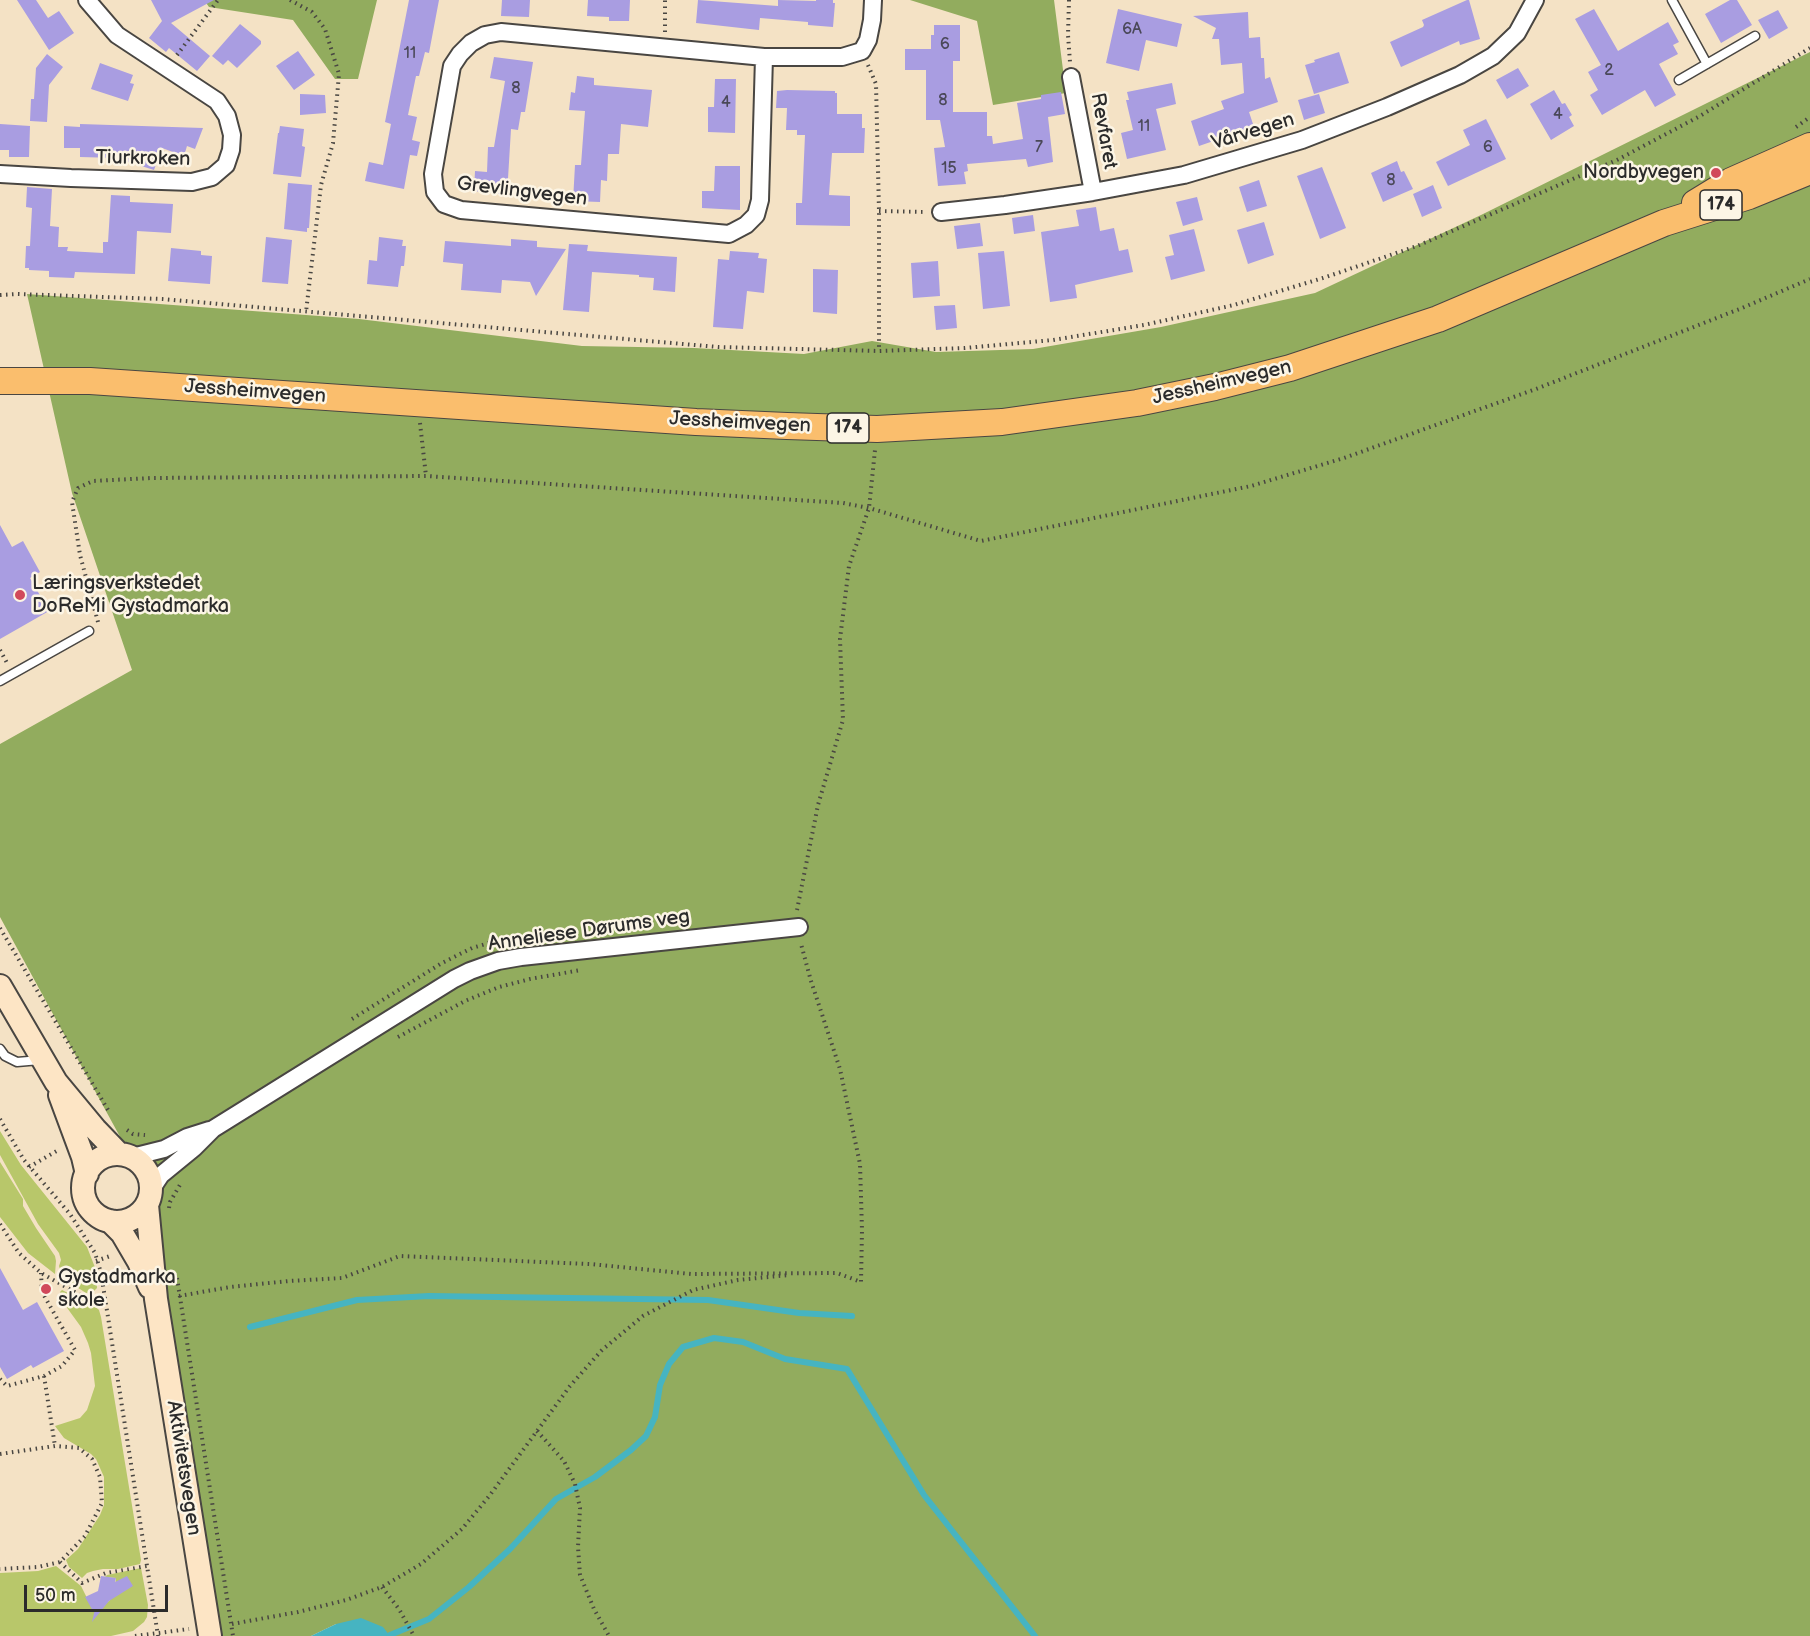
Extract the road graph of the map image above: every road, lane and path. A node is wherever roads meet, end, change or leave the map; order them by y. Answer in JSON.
{"nodes":[{"id":1,"x":87,"y":0,"type":"edge"},
{"id":2,"x":218,"y":0,"type":"edge"},
{"id":3,"x":290,"y":0,"type":"edge"},
{"id":4,"x":665,"y":0,"type":"edge"},
{"id":5,"x":873,"y":0,"type":"edge"},
{"id":6,"x":1069,"y":0,"type":"edge"},
{"id":7,"x":1535,"y":0,"type":"edge"},
{"id":8,"x":1672,"y":0,"type":"edge"},
{"id":9,"x":1755,"y":36,"type":"dead end"},
{"id":10,"x":664,"y":48,"type":"junction"},
{"id":11,"x":1810,"y":48,"type":"edge"},
{"id":12,"x":862,"y":51,"type":"junction"},
{"id":13,"x":764,"y":57,"type":"junction"},
{"id":14,"x":1707,"y":63,"type":"junction"},
{"id":15,"x":166,"y":68,"type":"junction"},
{"id":16,"x":1071,"y":77,"type":"joint"},
{"id":17,"x":1679,"y":80,"type":"dead end"},
{"id":18,"x":1810,"y":146,"type":"edge"},
{"id":19,"x":1810,"y":171,"type":"edge"},
{"id":20,"x":0,"y":174,"type":"edge"},
{"id":21,"x":1093,"y":192,"type":"junction"},
{"id":22,"x":879,"y":212,"type":"junction"},
{"id":23,"x":942,"y":212,"type":"joint"},
{"id":24,"x":1664,"y":223,"type":"junction"},
{"id":25,"x":1810,"y":279,"type":"edge"},
{"id":26,"x":0,"y":295,"type":"edge"},
{"id":27,"x":306,"y":312,"type":"junction"},
{"id":28,"x":879,"y":351,"type":"junction"},
{"id":29,"x":0,"y":381,"type":"edge"},
{"id":30,"x":417,"y":403,"type":"junction"},
{"id":31,"x":877,"y":429,"type":"junction"},
{"id":32,"x":426,"y":476,"type":"junction"},
{"id":33,"x":869,"y":508,"type":"junction"},
{"id":34,"x":89,"y":631,"type":"joint"},
{"id":35,"x":0,"y":681,"type":"edge"},
{"id":36,"x":799,"y":927,"type":"junction"},
{"id":37,"x":0,"y":928,"type":"edge"},
{"id":38,"x":493,"y":942,"type":"dead end"},
{"id":39,"x":583,"y":970,"type":"dead end"},
{"id":40,"x":0,"y":986,"type":"edge"},
{"id":41,"x":342,"y":1025,"type":"dead end"},
{"id":42,"x":394,"y":1039,"type":"dead end"},
{"id":43,"x":0,"y":1049,"type":"edge"},
{"id":44,"x":43,"y":1060,"type":"junction"},
{"id":45,"x":56,"y":1082,"type":"junction"},
{"id":46,"x":0,"y":1119,"type":"edge"},
{"id":47,"x":113,"y":1119,"type":"dead end"},
{"id":48,"x":121,"y":1127,"type":"dead end"},
{"id":49,"x":213,"y":1129,"type":"junction"},
{"id":50,"x":150,"y":1134,"type":"dead end"},
{"id":51,"x":63,"y":1148,"type":"dead end"},
{"id":52,"x":125,"y":1156,"type":"junction"},
{"id":53,"x":29,"y":1167,"type":"junction"},
{"id":54,"x":87,"y":1174,"type":"junction"},
{"id":55,"x":184,"y":1178,"type":"dead end"},
{"id":56,"x":149,"y":1197,"type":"junction"},
{"id":57,"x":168,"y":1213,"type":"dead end"},
{"id":58,"x":110,"y":1221,"type":"junction"},
{"id":59,"x":0,"y":1224,"type":"edge"},
{"id":60,"x":176,"y":1272,"type":"dead end"},
{"id":61,"x":41,"y":1273,"type":"junction"},
{"id":62,"x":837,"y":1273,"type":"junction"},
{"id":63,"x":179,"y":1296,"type":"junction"},
{"id":64,"x":105,"y":1298,"type":"junction"},
{"id":65,"x":156,"y":1299,"type":"junction"},
{"id":66,"x":44,"y":1376,"type":"junction"},
{"id":67,"x":0,"y":1379,"type":"edge"},
{"id":68,"x":537,"y":1431,"type":"junction"},
{"id":69,"x":55,"y":1446,"type":"junction"},
{"id":70,"x":0,"y":1454,"type":"edge"},
{"id":71,"x":60,"y":1562,"type":"junction"},
{"id":72,"x":147,"y":1566,"type":"junction"},
{"id":73,"x":0,"y":1569,"type":"edge"},
{"id":74,"x":382,"y":1587,"type":"junction"},
{"id":75,"x":232,"y":1624,"type":"junction"},
{"id":76,"x":209,"y":1632,"type":"edge"},
{"id":77,"x":157,"y":1634,"type":"edge"},
{"id":78,"x":135,"y":1636,"type":"edge"},
{"id":79,"x":233,"y":1636,"type":"edge"},
{"id":80,"x":414,"y":1636,"type":"edge"},
{"id":81,"x":609,"y":1636,"type":"edge"}],
"edges":[{"from":1,"to":15,"type":"street","name":"Tiurkroken"},
{"from":2,"to":15,"type":"path"},
{"from":3,"to":27,"type":"path"},
{"from":4,"to":10,"type":"path"},
{"from":5,"to":12,"type":"street"},
{"from":6,"to":16,"type":"path"},
{"from":7,"to":21,"type":"street","name":"Vårvegen"},
{"from":8,"to":14,"type":"lane"},
{"from":9,"to":14,"type":"lane"},
{"from":10,"to":13,"type":"street","name":"Grevlingvegen"},
{"from":10,"to":13,"type":"street","name":"Grevlingvegen"},
{"from":11,"to":28,"type":"path"},
{"from":12,"to":13,"type":"street","name":"Grevlingvegen"},
{"from":12,"to":22,"type":"path"},
{"from":14,"to":17,"type":"lane"},
{"from":15,"to":20,"type":"street","name":"Tiurkroken"},
{"from":16,"to":21,"type":"street","name":"Revfaret"},
{"from":18,"to":24,"type":"main road","name":"Jessheimvegen","number":"174"},
{"from":19,"to":24,"type":"main road","name":"Jessheimvegen","number":"174"},
{"from":21,"to":23,"type":"street","name":"Vårvegen"},
{"from":22,"to":23,"type":"path"},
{"from":22,"to":28,"type":"path"},
{"from":24,"to":31,"type":"main road","name":"Jessheimvegen","number":"174"},
{"from":25,"to":33,"type":"path"},
{"from":26,"to":27,"type":"path"},
{"from":27,"to":28,"type":"path"},
{"from":29,"to":30,"type":"main road","name":"Jessheimvegen","number":"174"},
{"from":30,"to":31,"type":"main road","name":"Jessheimvegen","number":"174"},
{"from":30,"to":32,"type":"path"},
{"from":31,"to":33,"type":"path"},
{"from":32,"to":33,"type":"path"},
{"from":32,"to":34,"type":"path"},
{"from":33,"to":36,"type":"path"},
{"from":34,"to":35,"type":"lane"},
{"from":36,"to":49,"type":"street","name":"Anneliese Dørums veg"},
{"from":36,"to":62,"type":"path"},
{"from":37,"to":47,"type":"path"},
{"from":38,"to":41,"type":"path"},
{"from":39,"to":42,"type":"path"},
{"from":40,"to":44,"type":"street"},
{"from":43,"to":44,"type":"lane"},
{"from":44,"to":45,"type":"street"},
{"from":45,"to":52,"type":"street"},
{"from":45,"to":54,"type":"street"},
{"from":46,"to":53,"type":"path"},
{"from":48,"to":50,"type":"path"},
{"from":49,"to":52,"type":"street","name":"Anneliese Dørums veg"},
{"from":49,"to":56,"type":"street","name":"Anneliese Dørums veg"},
{"from":51,"to":53,"type":"path"},
{"from":52,"to":54,"type":"street"},
{"from":52,"to":56,"type":"street"},
{"from":53,"to":64,"type":"path"},
{"from":54,"to":58,"type":"street"},
{"from":55,"to":57,"type":"path"},
{"from":56,"to":58,"type":"street"},
{"from":56,"to":65,"type":"street","name":"Aktivitetsvegen"},
{"from":58,"to":65,"type":"street","name":"Aktivitetsvegen"},
{"from":59,"to":61,"type":"path"},
{"from":60,"to":63,"type":"path"},
{"from":61,"to":64,"type":"path"},
{"from":61,"to":66,"type":"path"},
{"from":62,"to":63,"type":"path"},
{"from":62,"to":68,"type":"path"},
{"from":63,"to":75,"type":"path"},
{"from":64,"to":72,"type":"path"},
{"from":65,"to":76,"type":"street","name":"Aktivitetsvegen"},
{"from":66,"to":67,"type":"path"},
{"from":66,"to":69,"type":"path"},
{"from":68,"to":74,"type":"path"},
{"from":68,"to":81,"type":"path"},
{"from":69,"to":70,"type":"path"},
{"from":69,"to":71,"type":"path"},
{"from":71,"to":72,"type":"path"},
{"from":71,"to":73,"type":"path"},
{"from":72,"to":77,"type":"path"},
{"from":74,"to":75,"type":"path"},
{"from":74,"to":80,"type":"path"},
{"from":75,"to":76,"type":"path"},
{"from":75,"to":79,"type":"path"},
{"from":76,"to":77,"type":"path"},
{"from":77,"to":78,"type":"path"}]}
